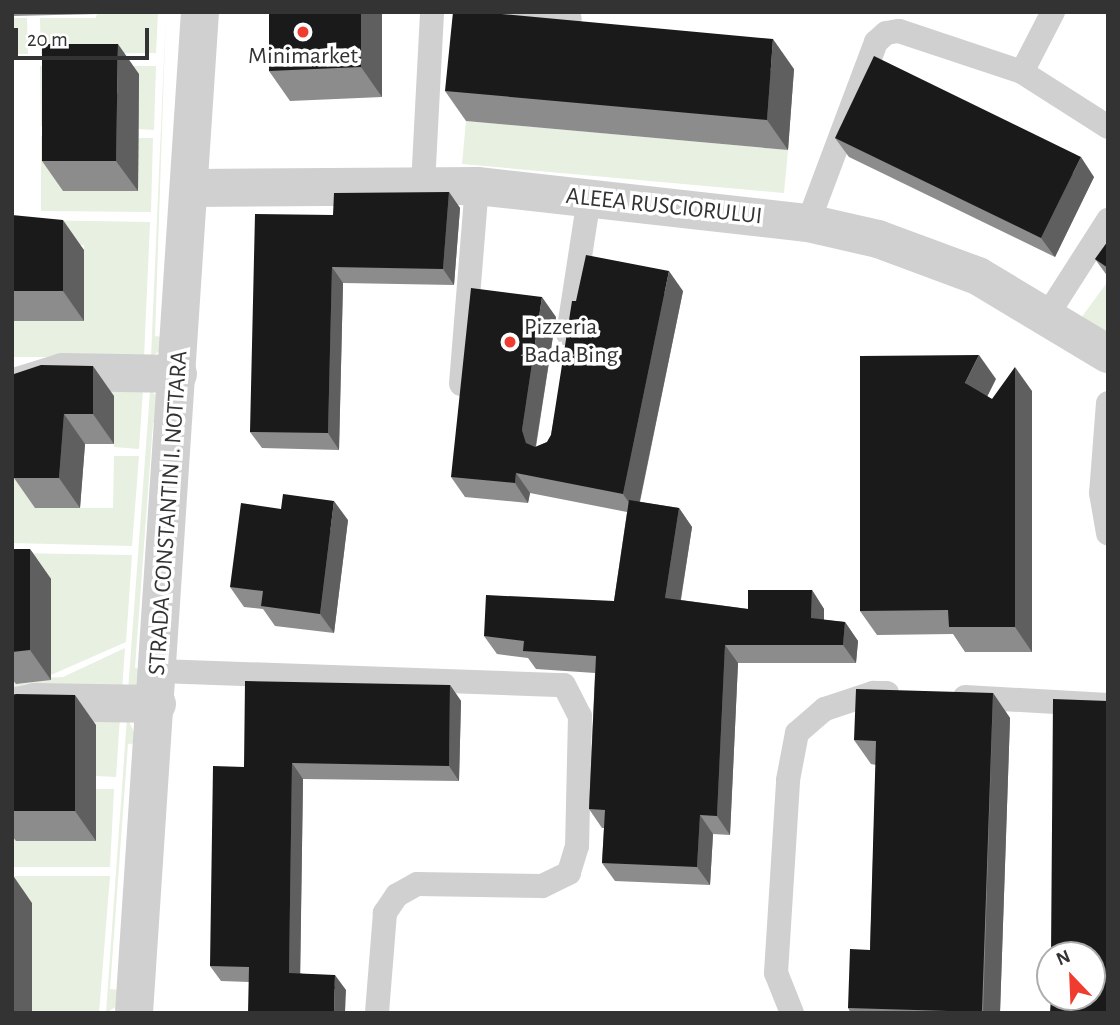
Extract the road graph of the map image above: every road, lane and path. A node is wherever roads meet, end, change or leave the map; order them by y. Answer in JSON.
{"nodes":[{"id":1,"x":200,"y":12,"type":"edge"},
{"id":2,"x":432,"y":12,"type":"edge"},
{"id":3,"x":500,"y":12,"type":"edge"},
{"id":4,"x":1053,"y":12,"type":"edge"},
{"id":5,"x":570,"y":19,"type":"edge"},
{"id":6,"x":1022,"y":72,"type":"junction"},
{"id":7,"x":1108,"y":127,"type":"edge"},
{"id":8,"x":423,"y":184,"type":"junction"},
{"id":9,"x":477,"y":186,"type":"junction"},
{"id":10,"x":191,"y":188,"type":"junction"},
{"id":11,"x":589,"y":199,"type":"junction"},
{"id":12,"x":1108,"y":220,"type":"edge"},
{"id":13,"x":808,"y":223,"type":"junction"},
{"id":14,"x":1048,"y":314,"type":"junction"},
{"id":15,"x":1108,"y":354,"type":"edge"},
{"id":16,"x":565,"y":359,"type":"edge"},
{"id":17,"x":178,"y":374,"type":"junction"},
{"id":18,"x":12,"y":388,"type":"edge"},
{"id":19,"x":460,"y":403,"type":"edge"},
{"id":20,"x":1108,"y":403,"type":"edge"},
{"id":21,"x":1108,"y":533,"type":"edge"},
{"id":22,"x":158,"y":688,"type":"junction"},
{"id":23,"x":914,"y":695,"type":"edge"},
{"id":24,"x":942,"y":696,"type":"edge"},
{"id":25,"x":1108,"y":705,"type":"edge"},
{"id":26,"x":12,"y":707,"type":"edge"},
{"id":27,"x":134,"y":1013,"type":"edge"},
{"id":28,"x":377,"y":1013,"type":"edge"},
{"id":29,"x":792,"y":1013,"type":"edge"}],
"edges":[{"from":1,"to":10,"type":"street","name":"STRADA CONSTANTIN I. NOTTARA"},
{"from":2,"to":8,"type":"lane"},
{"from":3,"to":5,"type":"lane"},
{"from":4,"to":6,"type":"lane"},
{"from":6,"to":7,"type":"lane"},
{"from":6,"to":13,"type":"lane"},
{"from":8,"to":9,"type":"street","name":"ALEEA RUSCIORULUI"},
{"from":8,"to":10,"type":"street","name":"ALEEA RUSCIORULUI"},
{"from":9,"to":11,"type":"street","name":"ALEEA RUSCIORULUI"},
{"from":9,"to":19,"type":"lane"},
{"from":10,"to":17,"type":"street","name":"STRADA CONSTANTIN I. NOTTARA"},
{"from":11,"to":13,"type":"street","name":"ALEEA RUSCIORULUI"},
{"from":11,"to":16,"type":"lane"},
{"from":12,"to":14,"type":"lane"},
{"from":13,"to":14,"type":"street","name":"ALEEA RUSCIORULUI"},
{"from":14,"to":15,"type":"street","name":"ALEEA RUSCIORULUI"},
{"from":17,"to":18,"type":"street"},
{"from":17,"to":22,"type":"street","name":"STRADA CONSTANTIN I. NOTTARA"},
{"from":20,"to":21,"type":"lane"},
{"from":22,"to":26,"type":"street"},
{"from":22,"to":27,"type":"street","name":"STRADA CONSTANTIN I. NOTTARA"},
{"from":22,"to":28,"type":"lane"},
{"from":23,"to":29,"type":"lane"},
{"from":24,"to":25,"type":"lane"}]}
